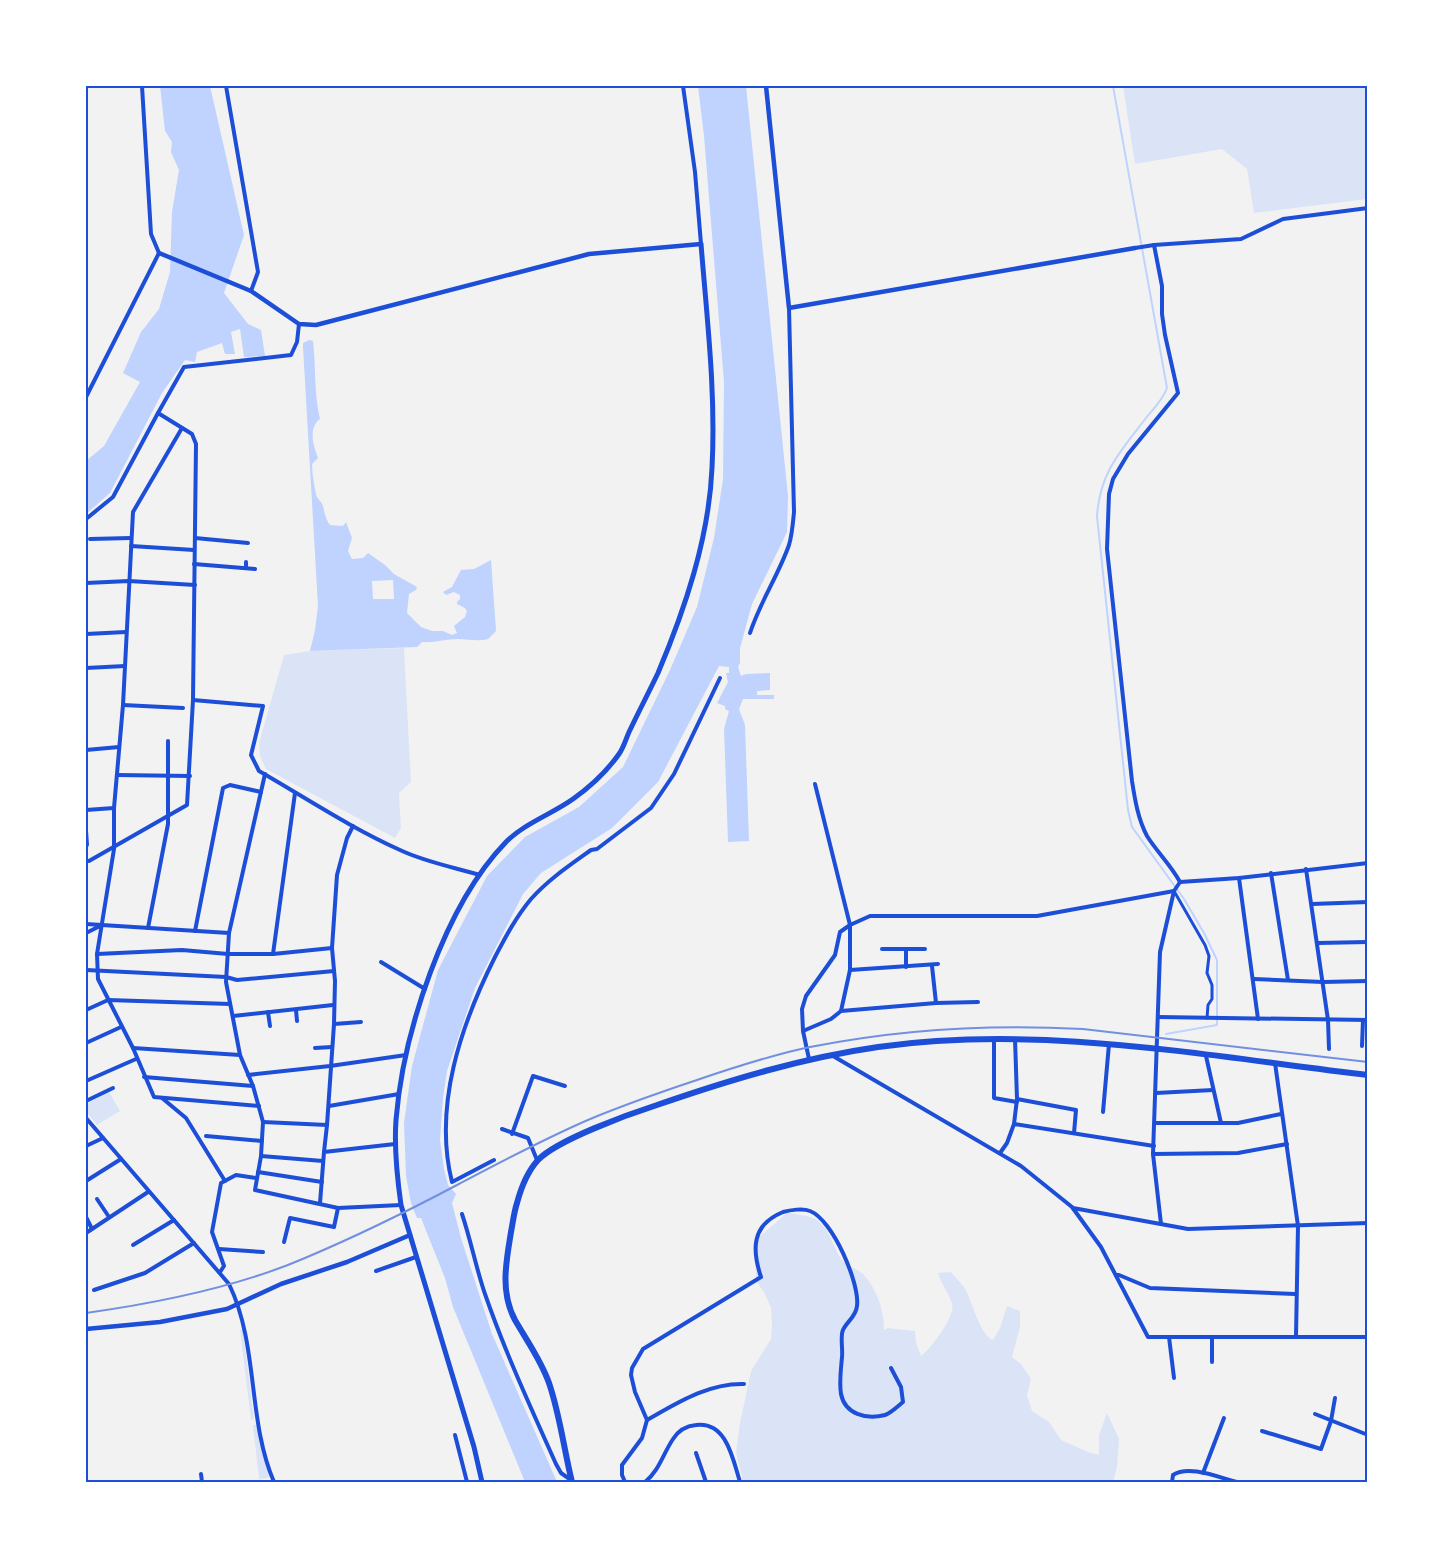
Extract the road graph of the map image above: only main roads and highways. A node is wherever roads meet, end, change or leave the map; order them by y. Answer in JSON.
{"nodes":[{"id":1,"x":701,"y":244,"type":"road end"},
{"id":2,"x":1368,"y":1075,"type":"edge"},
{"id":3,"x":571,"y":1481,"type":"edge"},
{"id":4,"x":482,"y":1482,"type":"edge"}],
"edges":[{"from":1,"to":4,"type":"main road"},
{"from":2,"to":3,"type":"highway"}]}
